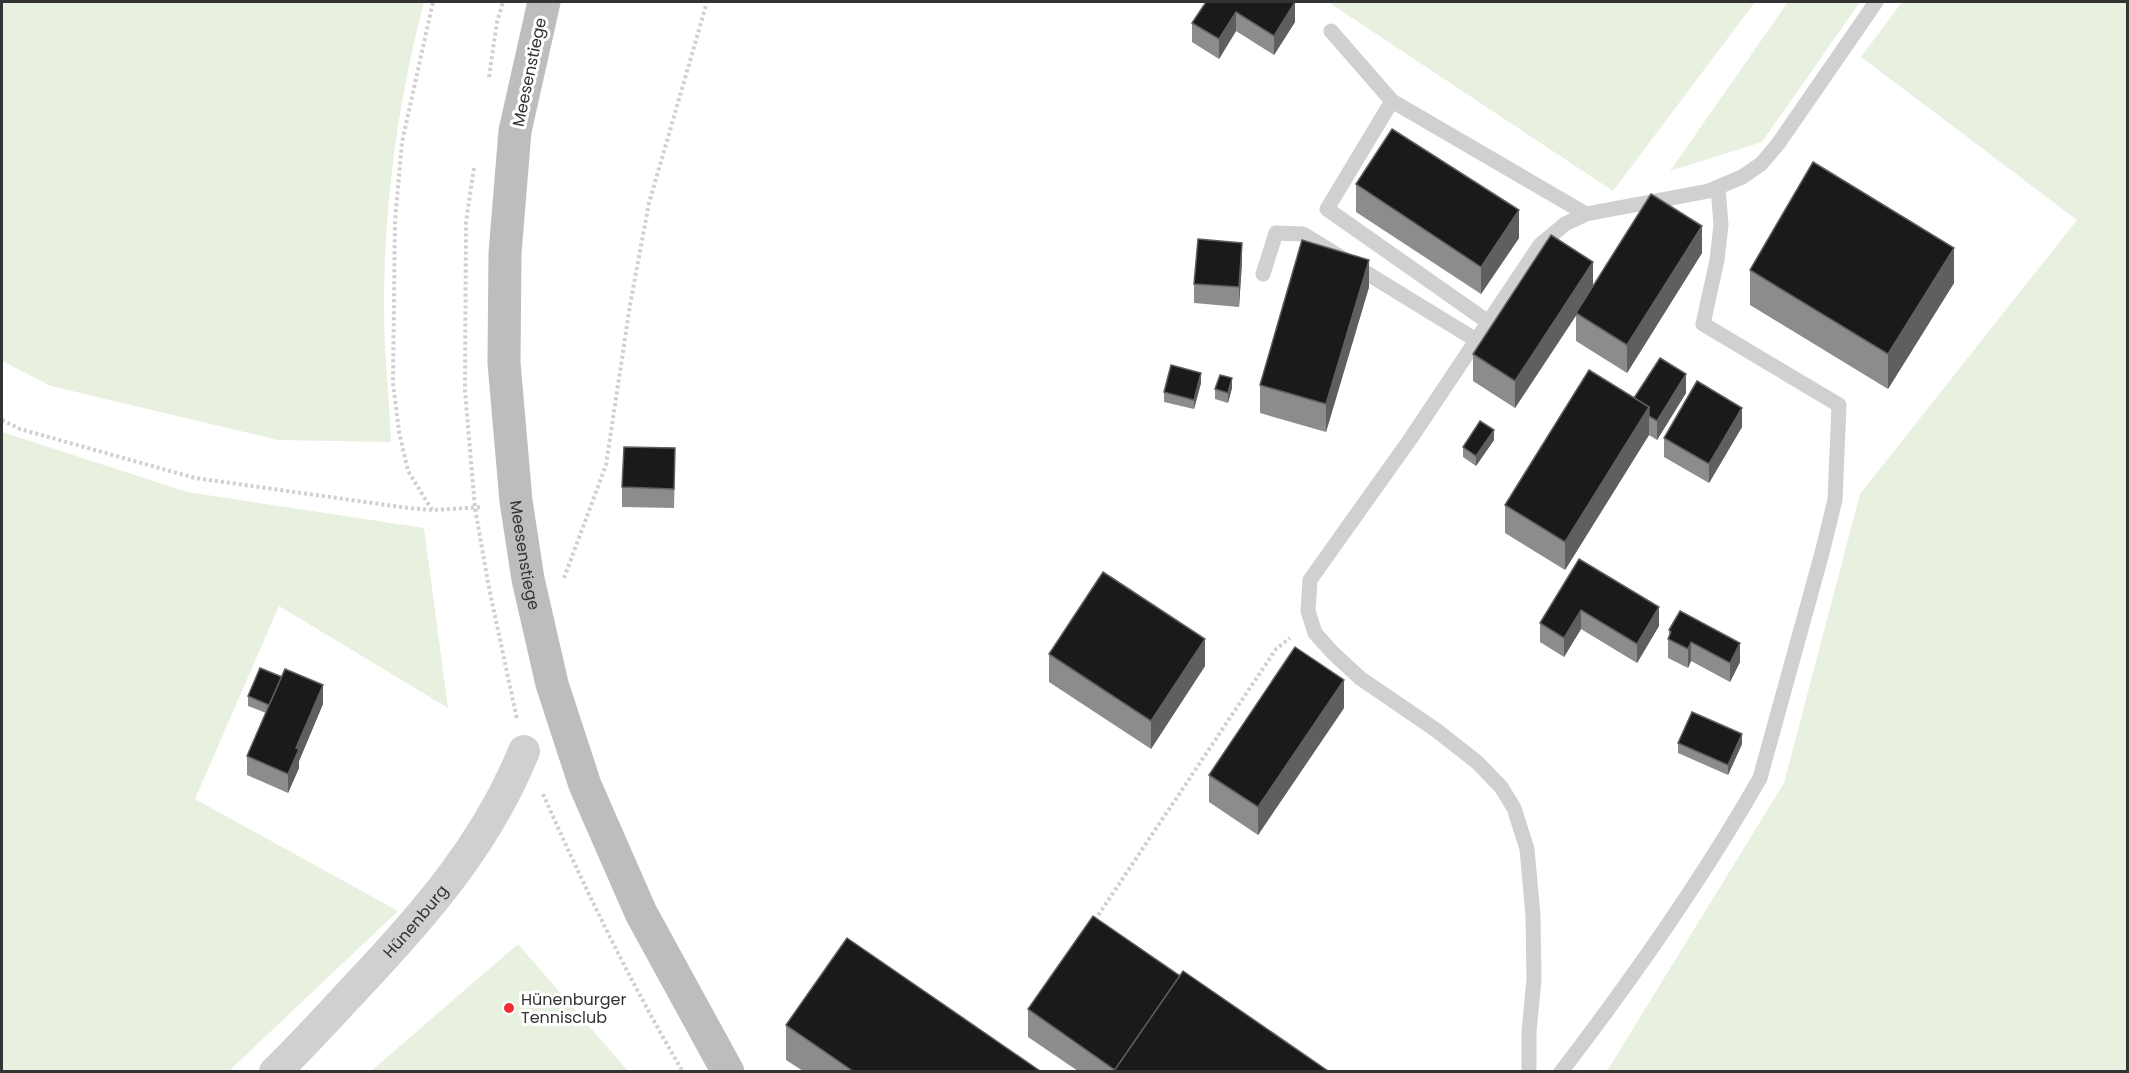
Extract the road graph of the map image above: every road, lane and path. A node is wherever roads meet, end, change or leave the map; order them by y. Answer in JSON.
{"nodes":[{"id":1,"x":433,"y":2,"type":"edge"},
{"id":2,"x":544,"y":2,"type":"edge"},
{"id":3,"x":707,"y":2,"type":"edge"},
{"id":4,"x":1876,"y":2,"type":"edge"},
{"id":5,"x":1331,"y":31,"type":"dead end"},
{"id":6,"x":1392,"y":101,"type":"junction"},
{"id":7,"x":1718,"y":187,"type":"junction"},
{"id":8,"x":1586,"y":214,"type":"junction"},
{"id":9,"x":1263,"y":274,"type":"dead end"},
{"id":10,"x":1488,"y":322,"type":"junction"},
{"id":11,"x":1476,"y":340,"type":"junction"},
{"id":12,"x":2,"y":420,"type":"edge"},
{"id":13,"x":475,"y":508,"type":"dead end"},
{"id":14,"x":432,"y":510,"type":"junction"},
{"id":15,"x":561,"y":588,"type":"dead end"},
{"id":16,"x":1311,"y":619,"type":"junction"},
{"id":17,"x":524,"y":751,"type":"dead end"},
{"id":18,"x":1090,"y":928,"type":"edge"},
{"id":19,"x":275,"y":1071,"type":"edge"},
{"id":20,"x":728,"y":1071,"type":"edge"},
{"id":21,"x":1529,"y":1071,"type":"edge"},
{"id":22,"x":1561,"y":1071,"type":"edge"}],
"edges":[{"from":1,"to":14,"type":"path"},
{"from":2,"to":20,"type":"street","name":"Meesenstiege"},
{"from":3,"to":15,"type":"path"},
{"from":4,"to":7,"type":"lane"},
{"from":5,"to":6,"type":"lane"},
{"from":6,"to":8,"type":"lane"},
{"from":6,"to":10,"type":"lane"},
{"from":7,"to":8,"type":"lane"},
{"from":7,"to":22,"type":"lane"},
{"from":8,"to":10,"type":"lane"},
{"from":9,"to":11,"type":"lane"},
{"from":10,"to":11,"type":"lane"},
{"from":11,"to":16,"type":"lane"},
{"from":12,"to":14,"type":"path"},
{"from":13,"to":14,"type":"path"},
{"from":16,"to":18,"type":"path"},
{"from":16,"to":21,"type":"lane"},
{"from":17,"to":19,"type":"street","name":"Hünenburg"}]}
